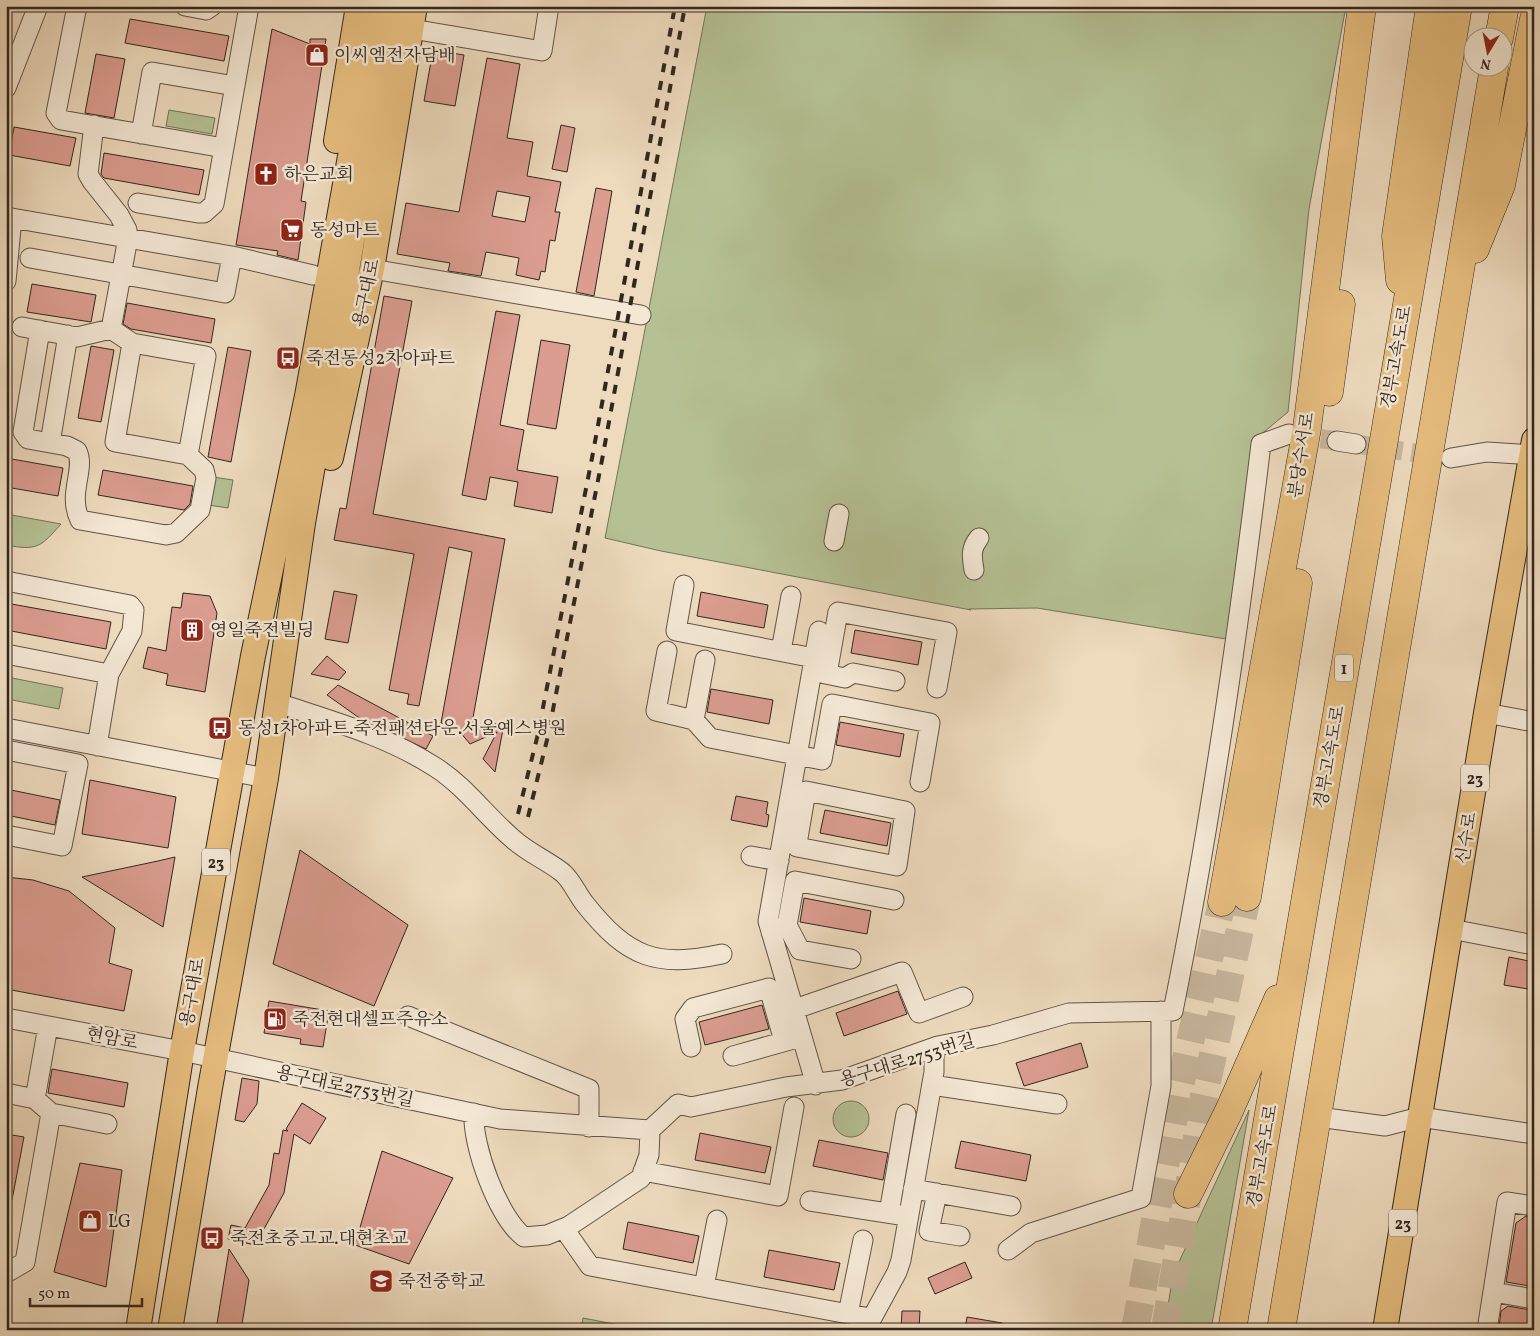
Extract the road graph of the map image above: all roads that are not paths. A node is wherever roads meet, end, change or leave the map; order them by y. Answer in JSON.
{"nodes":[{"id":1,"x":38,"y":6,"type":"edge"},
{"id":2,"x":77,"y":6,"type":"edge"},
{"id":3,"x":185,"y":6,"type":"edge"},
{"id":4,"x":212,"y":6,"type":"edge"},
{"id":5,"x":249,"y":6,"type":"edge"},
{"id":6,"x":358,"y":6,"type":"edge"},
{"id":7,"x":376,"y":6,"type":"edge"},
{"id":8,"x":393,"y":6,"type":"edge"},
{"id":9,"x":549,"y":6,"type":"edge"},
{"id":10,"x":1362,"y":6,"type":"edge"},
{"id":11,"x":1380,"y":6,"type":"edge"},
{"id":12,"x":1430,"y":6,"type":"edge"},
{"id":13,"x":1458,"y":6,"type":"edge"},
{"id":14,"x":1505,"y":6,"type":"edge"},
{"id":15,"x":413,"y":17,"type":"edge"},
{"id":16,"x":1534,"y":19,"type":"edge"},
{"id":17,"x":1502,"y":28,"type":"edge"},
{"id":18,"x":1492,"y":78,"type":"edge"},
{"id":19,"x":235,"y":86,"type":"junction"},
{"id":20,"x":6,"y":88,"type":"edge"},
{"id":21,"x":94,"y":126,"type":"junction"},
{"id":22,"x":142,"y":134,"type":"junction"},
{"id":23,"x":224,"y":148,"type":"junction"},
{"id":24,"x":138,"y":203,"type":"dead end"},
{"id":25,"x":9,"y":218,"type":"edge"},
{"id":26,"x":128,"y":238,"type":"junction"},
{"id":27,"x":232,"y":256,"type":"junction"},
{"id":28,"x":30,"y":258,"type":"dead end"},
{"id":29,"x":372,"y":269,"type":"junction"},
{"id":30,"x":121,"y":274,"type":"junction"},
{"id":31,"x":313,"y":276,"type":"junction"},
{"id":32,"x":6,"y":281,"type":"edge"},
{"id":33,"x":1455,"y":302,"type":"junction"},
{"id":34,"x":641,"y":314,"type":"dead end"},
{"id":35,"x":1403,"y":320,"type":"junction"},
{"id":36,"x":111,"y":329,"type":"junction"},
{"id":37,"x":68,"y":335,"type":"junction"},
{"id":38,"x":132,"y":342,"type":"junction"},
{"id":39,"x":316,"y":398,"type":"junction"},
{"id":40,"x":1289,"y":434,"type":"tunnel mouth"},
{"id":41,"x":50,"y":443,"type":"junction"},
{"id":42,"x":1533,"y":448,"type":"edge"},
{"id":43,"x":188,"y":455,"type":"junction"},
{"id":44,"x":1451,"y":458,"type":"tunnel mouth"},
{"id":45,"x":839,"y":514,"type":"dead end"},
{"id":46,"x":979,"y":538,"type":"dead end"},
{"id":47,"x":834,"y":541,"type":"dead end"},
{"id":48,"x":974,"y":570,"type":"dead end"},
{"id":49,"x":6,"y":581,"type":"edge"},
{"id":50,"x":684,"y":584,"type":"dead end"},
{"id":51,"x":791,"y":596,"type":"dead end"},
{"id":52,"x":819,"y":631,"type":"dead end"},
{"id":53,"x":666,"y":651,"type":"dead end"},
{"id":54,"x":781,"y":651,"type":"junction"},
{"id":55,"x":6,"y":654,"type":"edge"},
{"id":56,"x":253,"y":656,"type":"junction"},
{"id":57,"x":705,"y":660,"type":"dead end"},
{"id":58,"x":282,"y":664,"type":"junction"},
{"id":59,"x":818,"y":668,"type":"junction"},
{"id":60,"x":109,"y":674,"type":"junction"},
{"id":61,"x":895,"y":681,"type":"dead end"},
{"id":62,"x":937,"y":688,"type":"dead end"},
{"id":63,"x":278,"y":703,"type":"junction"},
{"id":64,"x":1486,"y":712,"type":"junction"},
{"id":65,"x":694,"y":720,"type":"junction"},
{"id":66,"x":1534,"y":722,"type":"edge"},
{"id":67,"x":6,"y":728,"type":"edge"},
{"id":68,"x":97,"y":746,"type":"junction"},
{"id":69,"x":6,"y":750,"type":"edge"},
{"id":70,"x":797,"y":755,"type":"junction"},
{"id":71,"x":233,"y":771,"type":"junction"},
{"id":72,"x":266,"y":778,"type":"junction"},
{"id":73,"x":920,"y":782,"type":"dead end"},
{"id":74,"x":6,"y":835,"type":"edge"},
{"id":75,"x":790,"y":837,"type":"junction"},
{"id":76,"x":751,"y":856,"type":"dead end"},
{"id":77,"x":779,"y":861,"type":"junction"},
{"id":78,"x":894,"y":900,"type":"dead end"},
{"id":79,"x":779,"y":928,"type":"junction"},
{"id":80,"x":1451,"y":929,"type":"junction"},
{"id":81,"x":1534,"y":945,"type":"edge"},
{"id":82,"x":722,"y":954,"type":"dead end"},
{"id":83,"x":850,"y":960,"type":"dead end"},
{"id":84,"x":1295,"y":961,"type":"junction"},
{"id":85,"x":963,"y":998,"type":"dead end"},
{"id":86,"x":795,"y":1009,"type":"junction"},
{"id":87,"x":1167,"y":1011,"type":"junction"},
{"id":88,"x":408,"y":1016,"type":"dead end"},
{"id":89,"x":6,"y":1018,"type":"edge"},
{"id":90,"x":48,"y":1026,"type":"junction"},
{"id":91,"x":803,"y":1036,"type":"junction"},
{"id":92,"x":784,"y":1041,"type":"junction"},
{"id":93,"x":938,"y":1046,"type":"junction"},
{"id":94,"x":691,"y":1047,"type":"dead end"},
{"id":95,"x":182,"y":1051,"type":"junction"},
{"id":96,"x":733,"y":1056,"type":"dead end"},
{"id":97,"x":217,"y":1059,"type":"junction"},
{"id":98,"x":816,"y":1085,"type":"junction"},
{"id":99,"x":932,"y":1085,"type":"junction"},
{"id":100,"x":7,"y":1096,"type":"edge"},
{"id":101,"x":35,"y":1099,"type":"junction"},
{"id":102,"x":1057,"y":1104,"type":"dead end"},
{"id":103,"x":794,"y":1107,"type":"dead end"},
{"id":104,"x":474,"y":1113,"type":"junction"},
{"id":105,"x":51,"y":1114,"type":"junction"},
{"id":106,"x":906,"y":1114,"type":"dead end"},
{"id":107,"x":1318,"y":1117,"type":"junction"},
{"id":108,"x":1420,"y":1117,"type":"junction"},
{"id":109,"x":107,"y":1124,"type":"dead end"},
{"id":110,"x":589,"y":1127,"type":"junction"},
{"id":111,"x":650,"y":1130,"type":"junction"},
{"id":112,"x":1534,"y":1134,"type":"edge"},
{"id":113,"x":643,"y":1171,"type":"junction"},
{"id":114,"x":913,"y":1189,"type":"junction"},
{"id":115,"x":937,"y":1193,"type":"junction"},
{"id":116,"x":1188,"y":1194,"type":"dead end"},
{"id":117,"x":810,"y":1200,"type":"dead end"},
{"id":118,"x":1011,"y":1206,"type":"dead end"},
{"id":119,"x":1534,"y":1206,"type":"edge"},
{"id":120,"x":889,"y":1213,"type":"junction"},
{"id":121,"x":908,"y":1216,"type":"junction"},
{"id":122,"x":717,"y":1220,"type":"dead end"},
{"id":123,"x":569,"y":1236,"type":"dead end"},
{"id":124,"x":960,"y":1236,"type":"dead end"},
{"id":125,"x":863,"y":1240,"type":"dead end"},
{"id":126,"x":1008,"y":1250,"type":"dead end"},
{"id":127,"x":6,"y":1274,"type":"edge"},
{"id":128,"x":704,"y":1287,"type":"junction"},
{"id":129,"x":1492,"y":1292,"type":"junction"},
{"id":130,"x":1534,"y":1299,"type":"edge"},
{"id":131,"x":848,"y":1314,"type":"junction"},
{"id":132,"x":868,"y":1324,"type":"edge"},
{"id":133,"x":138,"y":1330,"type":"edge"},
{"id":134,"x":170,"y":1330,"type":"edge"},
{"id":135,"x":1232,"y":1330,"type":"edge"},
{"id":136,"x":1282,"y":1330,"type":"edge"},
{"id":137,"x":1385,"y":1330,"type":"edge"},
{"id":138,"x":1486,"y":1330,"type":"edge"}],
"edges":[{"from":1,"to":20,"type":"street"},
{"from":2,"to":21,"type":"street"},
{"from":3,"to":4,"type":"street"},
{"from":5,"to":19,"type":"street"},
{"from":6,"to":31,"type":"main road","name":"용구대로"},
{"from":7,"to":39,"type":"main road"},
{"from":8,"to":39,"type":"main road"},
{"from":9,"to":15,"type":"street"},
{"from":10,"to":11,"type":"highway","name":"분당수서로"},
{"from":12,"to":35,"type":"highway"},
{"from":13,"to":35,"type":"highway","name":"경부고속도로","number":"1"},
{"from":14,"to":17,"type":"highway"},
{"from":15,"to":29,"type":"main road","name":"용구대로"},
{"from":16,"to":33,"type":"highway"},
{"from":18,"to":33,"type":"highway"},
{"from":19,"to":22,"type":"street"},
{"from":19,"to":23,"type":"street"},
{"from":21,"to":22,"type":"street"},
{"from":21,"to":26,"type":"street"},
{"from":22,"to":23,"type":"street"},
{"from":23,"to":24,"type":"street"},
{"from":25,"to":26,"type":"street"},
{"from":25,"to":32,"type":"street"},
{"from":26,"to":27,"type":"street"},
{"from":26,"to":30,"type":"street"},
{"from":27,"to":30,"type":"street"},
{"from":27,"to":31,"type":"street"},
{"from":28,"to":30,"type":"street"},
{"from":29,"to":34,"type":"street"},
{"from":29,"to":58,"type":"main road","name":"용구대로"},
{"from":30,"to":36,"type":"street"},
{"from":31,"to":56,"type":"main road","name":"용구대로"},
{"from":33,"to":107,"type":"highway"},
{"from":35,"to":84,"type":"highway","name":"경부고속도로","number":"1"},
{"from":36,"to":37,"type":"street"},
{"from":36,"to":38,"type":"street"},
{"from":37,"to":41,"type":"street"},
{"from":37,"to":41,"type":"street"},
{"from":38,"to":43,"type":"street"},
{"from":38,"to":43,"type":"street"},
{"from":39,"to":56,"type":"main road","name":"용구대로","number":"23"},
{"from":39,"to":58,"type":"main road","name":"용구대로"},
{"from":40,"to":87,"type":"street"},
{"from":41,"to":43,"type":"street"},
{"from":42,"to":44,"type":"street"},
{"from":42,"to":64,"type":"main road","name":"신수로","number":"23"},
{"from":45,"to":47,"type":"street"},
{"from":46,"to":48,"type":"street"},
{"from":49,"to":60,"type":"street"},
{"from":50,"to":54,"type":"street"},
{"from":51,"to":54,"type":"street"},
{"from":52,"to":59,"type":"street"},
{"from":53,"to":65,"type":"street"},
{"from":54,"to":59,"type":"street"},
{"from":55,"to":60,"type":"street"},
{"from":56,"to":71,"type":"main road","name":"용구대로","number":"23"},
{"from":57,"to":65,"type":"street"},
{"from":58,"to":63,"type":"main road","name":"용구대로"},
{"from":59,"to":61,"type":"street"},
{"from":59,"to":62,"type":"street"},
{"from":59,"to":70,"type":"street"},
{"from":60,"to":68,"type":"street"},
{"from":63,"to":72,"type":"main road","name":"용구대로"},
{"from":63,"to":82,"type":"street"},
{"from":64,"to":66,"type":"street"},
{"from":64,"to":80,"type":"main road","name":"신수로","number":"23"},
{"from":65,"to":70,"type":"street"},
{"from":67,"to":68,"type":"street"},
{"from":68,"to":71,"type":"street"},
{"from":69,"to":74,"type":"street"},
{"from":70,"to":73,"type":"street"},
{"from":70,"to":75,"type":"street"},
{"from":71,"to":72,"type":"street"},
{"from":71,"to":95,"type":"main road","name":"용구대로","number":"23"},
{"from":72,"to":97,"type":"main road","name":"용구대로"},
{"from":75,"to":75,"type":"street"},
{"from":75,"to":77,"type":"street"},
{"from":76,"to":77,"type":"street"},
{"from":77,"to":79,"type":"street"},
{"from":78,"to":79,"type":"street"},
{"from":79,"to":83,"type":"street"},
{"from":79,"to":86,"type":"street"},
{"from":80,"to":81,"type":"street"},
{"from":80,"to":108,"type":"main road","name":"신수로","number":"23"},
{"from":84,"to":116,"type":"highway"},
{"from":84,"to":135,"type":"highway","name":"경부고속도로","number":"1"},
{"from":85,"to":86,"type":"street"},
{"from":86,"to":91,"type":"street"},
{"from":87,"to":93,"type":"street","name":"용구대로2753번길"},
{"from":87,"to":126,"type":"street"},
{"from":88,"to":110,"type":"street"},
{"from":89,"to":90,"type":"street","name":"현암로"},
{"from":90,"to":95,"type":"street","name":"현암로"},
{"from":90,"to":101,"type":"street"},
{"from":91,"to":92,"type":"street"},
{"from":91,"to":98,"type":"street"},
{"from":92,"to":94,"type":"street"},
{"from":92,"to":96,"type":"street"},
{"from":93,"to":98,"type":"street","name":"용구대로2753번길"},
{"from":93,"to":99,"type":"street"},
{"from":95,"to":97,"type":"street","name":"현암로"},
{"from":95,"to":133,"type":"main road","name":"용구대로","number":"23"},
{"from":97,"to":104,"type":"street","name":"용구대로2753번길"},
{"from":97,"to":134,"type":"main road","name":"용구대로"},
{"from":98,"to":111,"type":"street","name":"용구대로2753번길"},
{"from":99,"to":102,"type":"street"},
{"from":99,"to":114,"type":"street"},
{"from":100,"to":101,"type":"street"},
{"from":101,"to":105,"type":"street"},
{"from":103,"to":113,"type":"street"},
{"from":104,"to":110,"type":"street","name":"용구대로2753번길"},
{"from":104,"to":113,"type":"street"},
{"from":105,"to":109,"type":"street"},
{"from":105,"to":127,"type":"street"},
{"from":106,"to":120,"type":"street"},
{"from":107,"to":108,"type":"street"},
{"from":107,"to":136,"type":"highway"},
{"from":108,"to":112,"type":"street"},
{"from":108,"to":137,"type":"main road","number":"23"},
{"from":110,"to":111,"type":"street","name":"용구대로2753번길"},
{"from":111,"to":113,"type":"street"},
{"from":114,"to":115,"type":"street"},
{"from":114,"to":121,"type":"street"},
{"from":115,"to":118,"type":"street"},
{"from":115,"to":124,"type":"street"},
{"from":117,"to":120,"type":"street"},
{"from":119,"to":129,"type":"street"},
{"from":120,"to":121,"type":"street"},
{"from":121,"to":132,"type":"street"},
{"from":122,"to":128,"type":"street"},
{"from":123,"to":128,"type":"street"},
{"from":125,"to":131,"type":"street"},
{"from":128,"to":131,"type":"street"},
{"from":129,"to":130,"type":"street"},
{"from":129,"to":138,"type":"street"},
{"from":131,"to":132,"type":"street"}]}
